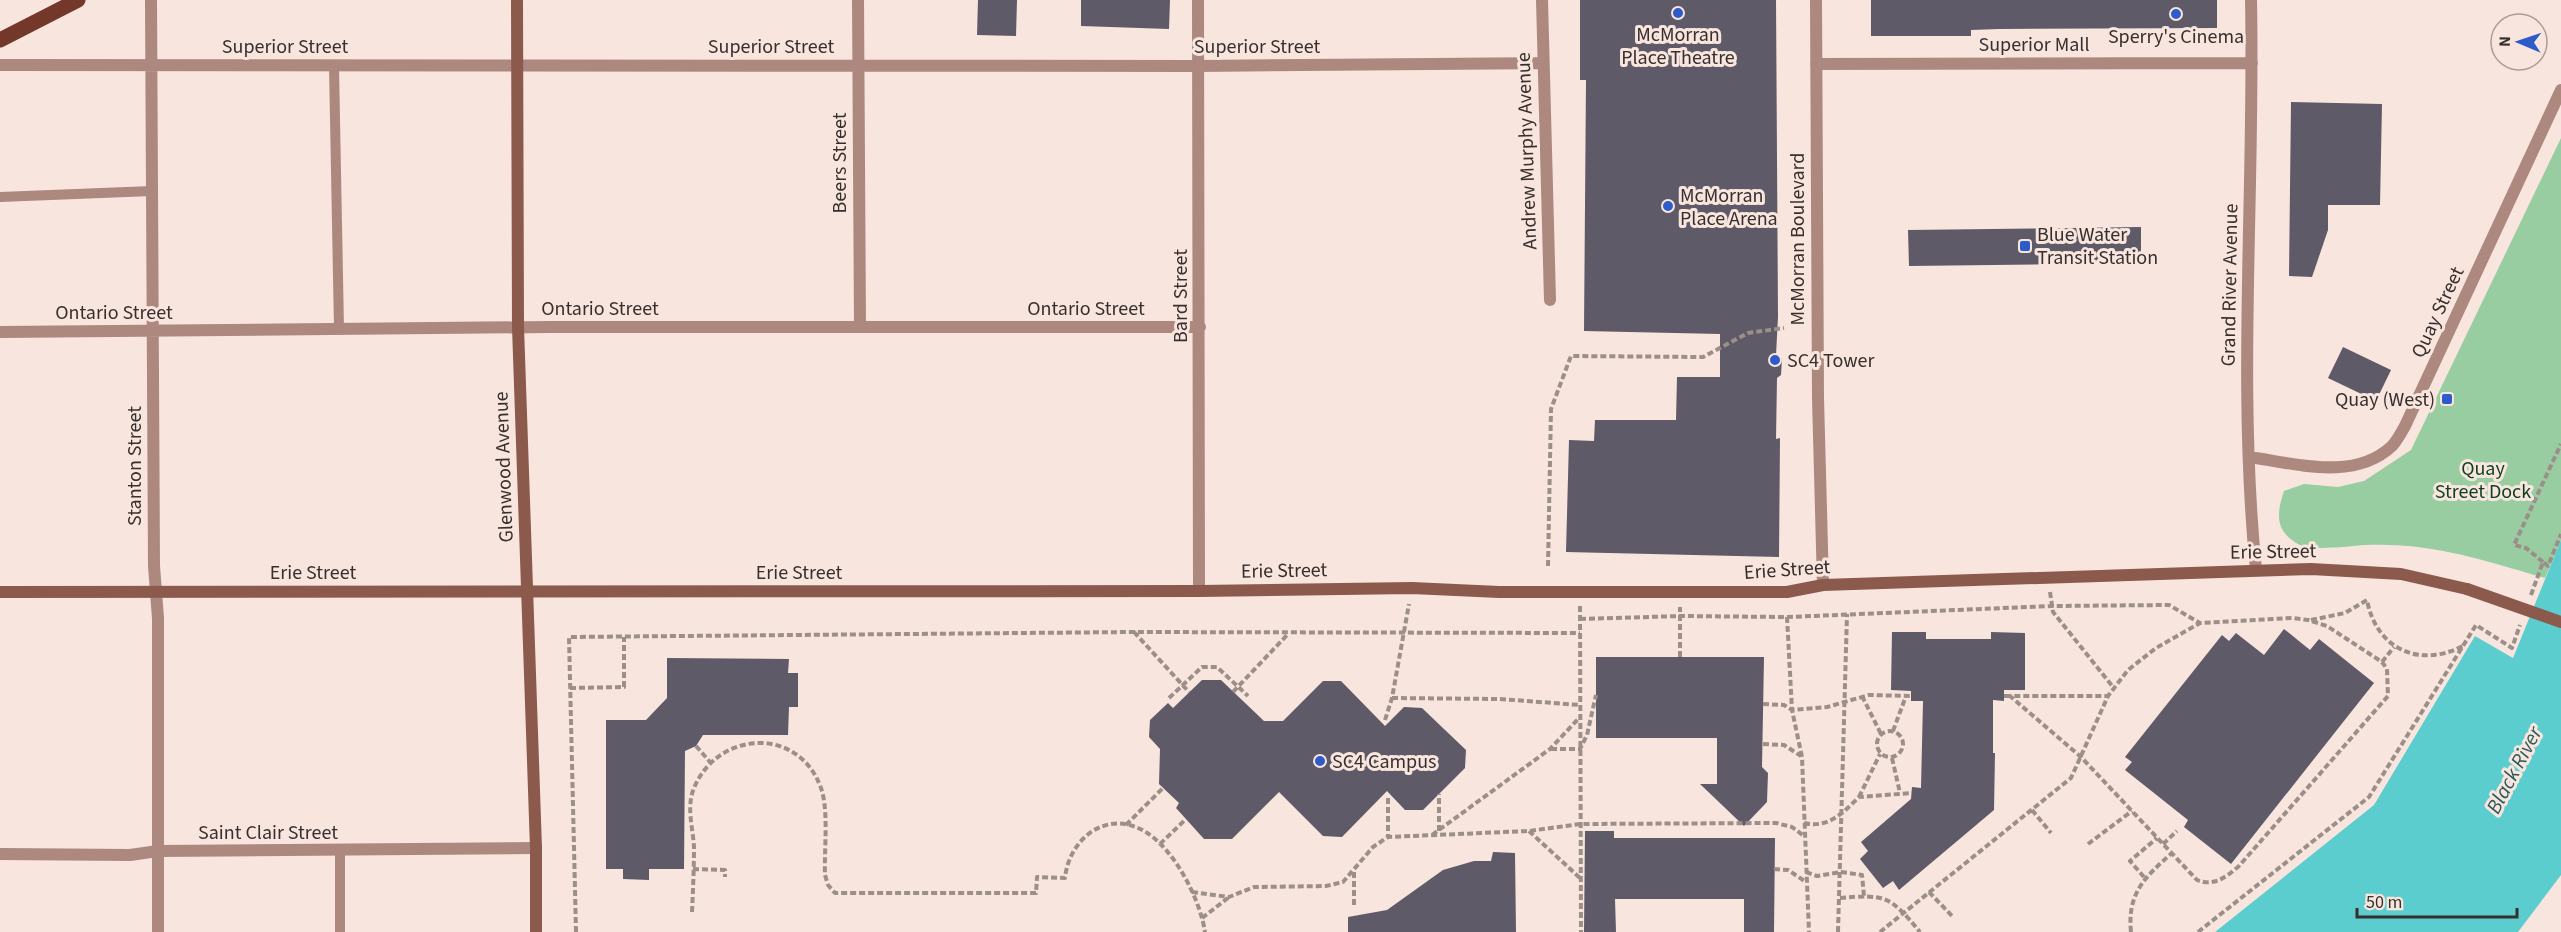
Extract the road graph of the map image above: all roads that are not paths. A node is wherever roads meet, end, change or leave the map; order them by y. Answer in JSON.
{"nodes":[{"id":1,"x":78,"y":0,"type":"edge"},
{"id":2,"x":151,"y":0,"type":"edge"},
{"id":3,"x":517,"y":0,"type":"edge"},
{"id":4,"x":858,"y":0,"type":"edge"},
{"id":5,"x":1198,"y":0,"type":"edge"},
{"id":6,"x":1542,"y":0,"type":"edge"},
{"id":7,"x":1816,"y":0,"type":"edge"},
{"id":8,"x":2251,"y":0,"type":"edge"},
{"id":9,"x":0,"y":40,"type":"edge"},
{"id":10,"x":1542,"y":63,"type":"junction"},
{"id":11,"x":2252,"y":63,"type":"junction"},
{"id":12,"x":1816,"y":64,"type":"junction"},
{"id":13,"x":0,"y":65,"type":"edge"},
{"id":14,"x":152,"y":65,"type":"junction"},
{"id":15,"x":334,"y":66,"type":"junction"},
{"id":16,"x":516,"y":66,"type":"junction"},
{"id":17,"x":858,"y":66,"type":"junction"},
{"id":18,"x":1198,"y":66,"type":"junction"},
{"id":19,"x":2561,"y":90,"type":"edge"},
{"id":20,"x":153,"y":191,"type":"junction"},
{"id":21,"x":0,"y":197,"type":"edge"},
{"id":22,"x":1550,"y":300,"type":"dead end"},
{"id":23,"x":518,"y":327,"type":"junction"},
{"id":24,"x":860,"y":327,"type":"junction"},
{"id":25,"x":1200,"y":327,"type":"junction"},
{"id":26,"x":339,"y":329,"type":"junction"},
{"id":27,"x":152,"y":331,"type":"junction"},
{"id":28,"x":0,"y":332,"type":"edge"},
{"id":29,"x":2249,"y":458,"type":"junction"},
{"id":30,"x":2256,"y":570,"type":"junction"},
{"id":31,"x":1823,"y":585,"type":"junction"},
{"id":32,"x":155,"y":591,"type":"junction"},
{"id":33,"x":1199,"y":591,"type":"junction"},
{"id":34,"x":0,"y":592,"type":"edge"},
{"id":35,"x":527,"y":592,"type":"junction"},
{"id":36,"x":2561,"y":622,"type":"edge"},
{"id":37,"x":536,"y":848,"type":"junction"},
{"id":38,"x":158,"y":851,"type":"junction"},
{"id":39,"x":340,"y":851,"type":"junction"},
{"id":40,"x":0,"y":855,"type":"edge"},
{"id":41,"x":158,"y":932,"type":"edge"},
{"id":42,"x":340,"y":932,"type":"edge"},
{"id":43,"x":536,"y":932,"type":"edge"}],
"edges":[{"from":1,"to":9,"type":"main road"},
{"from":2,"to":14,"type":"street","name":"Stanton Street"},
{"from":3,"to":16,"type":"street","name":"Glenwood Avenue"},
{"from":4,"to":17,"type":"street","name":"Beers Street"},
{"from":5,"to":18,"type":"street","name":"Bard Street"},
{"from":6,"to":10,"type":"street","name":"Andrew Murphy Avenue"},
{"from":7,"to":12,"type":"street","name":"McMorran Boulevard"},
{"from":8,"to":11,"type":"street","name":"Grand River Avenue"},
{"from":10,"to":18,"type":"street","name":"Superior Street"},
{"from":10,"to":22,"type":"street","name":"Andrew Murphy Avenue"},
{"from":11,"to":12,"type":"street","name":"Superior Mall"},
{"from":11,"to":29,"type":"street","name":"Grand River Avenue"},
{"from":12,"to":31,"type":"street","name":"McMorran Boulevard"},
{"from":13,"to":14,"type":"street","name":"Superior Street"},
{"from":14,"to":15,"type":"street","name":"Superior Street"},
{"from":14,"to":20,"type":"street","name":"Stanton Street"},
{"from":15,"to":16,"type":"street","name":"Superior Street"},
{"from":15,"to":26,"type":"lane"},
{"from":16,"to":17,"type":"street","name":"Superior Street"},
{"from":16,"to":23,"type":"street","name":"Glenwood Avenue"},
{"from":17,"to":18,"type":"street","name":"Superior Street"},
{"from":17,"to":24,"type":"street","name":"Beers Street"},
{"from":18,"to":25,"type":"street","name":"Bard Street"},
{"from":19,"to":29,"type":"street","name":"Quay Street"},
{"from":20,"to":21,"type":"lane"},
{"from":20,"to":27,"type":"street","name":"Stanton Street"},
{"from":23,"to":24,"type":"street","name":"Ontario Street"},
{"from":23,"to":26,"type":"street","name":"Ontario Street"},
{"from":23,"to":35,"type":"street","name":"Glenwood Avenue"},
{"from":24,"to":25,"type":"street","name":"Ontario Street"},
{"from":25,"to":33,"type":"street","name":"Bard Street"},
{"from":26,"to":27,"type":"street","name":"Ontario Street"},
{"from":27,"to":28,"type":"street","name":"Ontario Street"},
{"from":27,"to":32,"type":"street","name":"Stanton Street"},
{"from":29,"to":30,"type":"street","name":"Grand River Avenue"},
{"from":30,"to":31,"type":"street","name":"Erie Street"},
{"from":30,"to":36,"type":"street","name":"Erie Street","bridge":true},
{"from":31,"to":33,"type":"street","name":"Erie Street"},
{"from":32,"to":34,"type":"street","name":"Erie Street"},
{"from":32,"to":35,"type":"street","name":"Erie Street"},
{"from":32,"to":38,"type":"street","name":"Stanton Street"},
{"from":33,"to":35,"type":"street","name":"Erie Street"},
{"from":35,"to":37,"type":"street","name":"Glenwood Avenue"},
{"from":37,"to":39,"type":"street","name":"Saint Clair Street"},
{"from":37,"to":43,"type":"street","name":"Glenwood Avenue"},
{"from":38,"to":39,"type":"street","name":"Saint Clair Street"},
{"from":38,"to":40,"type":"street","name":"Saint Clair Street"},
{"from":38,"to":41,"type":"street","name":"Stanton Street"},
{"from":39,"to":42,"type":"lane"}]}
